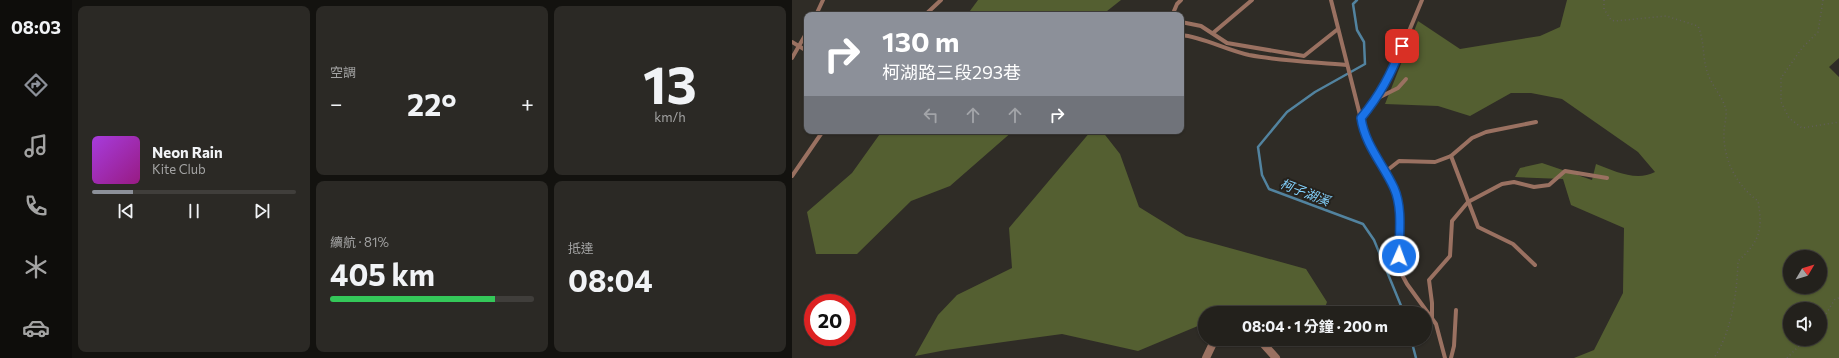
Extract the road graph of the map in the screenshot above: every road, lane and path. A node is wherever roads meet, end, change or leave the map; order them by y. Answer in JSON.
{"nodes":[{"id":1,"x":823,"y":0,"type":"edge"},
{"id":2,"x":941,"y":0,"type":"edge"},
{"id":3,"x":1181,"y":0,"type":"edge"},
{"id":4,"x":1252,"y":0,"type":"edge"},
{"id":5,"x":1331,"y":0,"type":"edge"},
{"id":6,"x":1422,"y":0,"type":"edge"},
{"id":7,"x":1604,"y":0,"type":"edge"},
{"id":8,"x":1823,"y":0,"type":"edge"},
{"id":9,"x":817,"y":12,"type":"edge"},
{"id":10,"x":928,"y":12,"type":"edge"},
{"id":11,"x":1174,"y":12,"type":"edge"},
{"id":12,"x":1184,"y":23,"type":"edge"},
{"id":13,"x":1338,"y":29,"type":"junction"},
{"id":14,"x":1213,"y":33,"type":"junction"},
{"id":15,"x":1184,"y":37,"type":"edge"},
{"id":16,"x":804,"y":38,"type":"edge"},
{"id":17,"x":792,"y":42,"type":"edge"},
{"id":18,"x":800,"y":46,"type":"junction"},
{"id":19,"x":804,"y":49,"type":"edge"},
{"id":20,"x":792,"y":58,"type":"edge"},
{"id":21,"x":1347,"y":65,"type":"junction"},
{"id":22,"x":1406,"y":79,"type":"dead end"},
{"id":23,"x":1378,"y":98,"type":"junction"},
{"id":24,"x":1361,"y":118,"type":"junction"},
{"id":25,"x":1536,"y":122,"type":"dead end"},
{"id":26,"x":1839,"y":122,"type":"edge"},
{"id":27,"x":821,"y":134,"type":"edge"},
{"id":28,"x":1451,"y":156,"type":"junction"},
{"id":29,"x":1385,"y":172,"type":"junction"},
{"id":30,"x":792,"y":176,"type":"edge"},
{"id":31,"x":1607,"y":178,"type":"dead end"},
{"id":32,"x":1468,"y":202,"type":"junction"},
{"id":33,"x":1535,"y":265,"type":"dead end"},
{"id":34,"x":1839,"y":298,"type":"edge"},
{"id":35,"x":1423,"y":306,"type":"edge"},
{"id":36,"x":1432,"y":306,"type":"edge"},
{"id":37,"x":1456,"y":310,"type":"dead end"},
{"id":38,"x":1827,"y":312,"type":"edge"},
{"id":39,"x":1432,"y":319,"type":"edge"},
{"id":40,"x":1212,"y":346,"type":"edge"},
{"id":41,"x":1265,"y":346,"type":"edge"},
{"id":42,"x":1799,"y":346,"type":"edge"},
{"id":43,"x":1206,"y":358,"type":"edge"},
{"id":44,"x":1276,"y":358,"type":"edge"},
{"id":45,"x":1445,"y":358,"type":"edge"},
{"id":46,"x":1451,"y":358,"type":"edge"},
{"id":47,"x":1714,"y":358,"type":"edge"},
{"id":48,"x":1787,"y":358,"type":"edge"}],
"edges":[{"from":1,"to":9,"type":"lane"},
{"from":2,"to":10,"type":"lane"},
{"from":3,"to":11,"type":"lane"},
{"from":4,"to":14,"type":"lane"},
{"from":5,"to":13,"type":"lane"},
{"from":6,"to":23,"type":"lane"},
{"from":7,"to":47,"type":"path"},
{"from":8,"to":26,"type":"path"},
{"from":12,"to":14,"type":"lane"},
{"from":13,"to":14,"type":"lane"},
{"from":13,"to":21,"type":"lane"},
{"from":15,"to":21,"type":"lane"},
{"from":16,"to":18,"type":"lane"},
{"from":17,"to":18,"type":"lane"},
{"from":18,"to":19,"type":"lane"},
{"from":18,"to":20,"type":"lane"},
{"from":21,"to":24,"type":"lane"},
{"from":22,"to":23,"type":"lane"},
{"from":23,"to":24,"type":"lane"},
{"from":24,"to":29,"type":"lane"},
{"from":25,"to":28,"type":"lane"},
{"from":27,"to":30,"type":"lane"},
{"from":28,"to":29,"type":"lane"},
{"from":28,"to":32,"type":"lane"},
{"from":29,"to":35,"type":"lane"},
{"from":31,"to":32,"type":"lane"},
{"from":32,"to":33,"type":"lane"},
{"from":32,"to":36,"type":"lane"},
{"from":34,"to":38,"type":"path"},
{"from":37,"to":46,"type":"lane"},
{"from":39,"to":45,"type":"lane"},
{"from":40,"to":43,"type":"street"},
{"from":41,"to":44,"type":"street"},
{"from":42,"to":48,"type":"path"}]}
